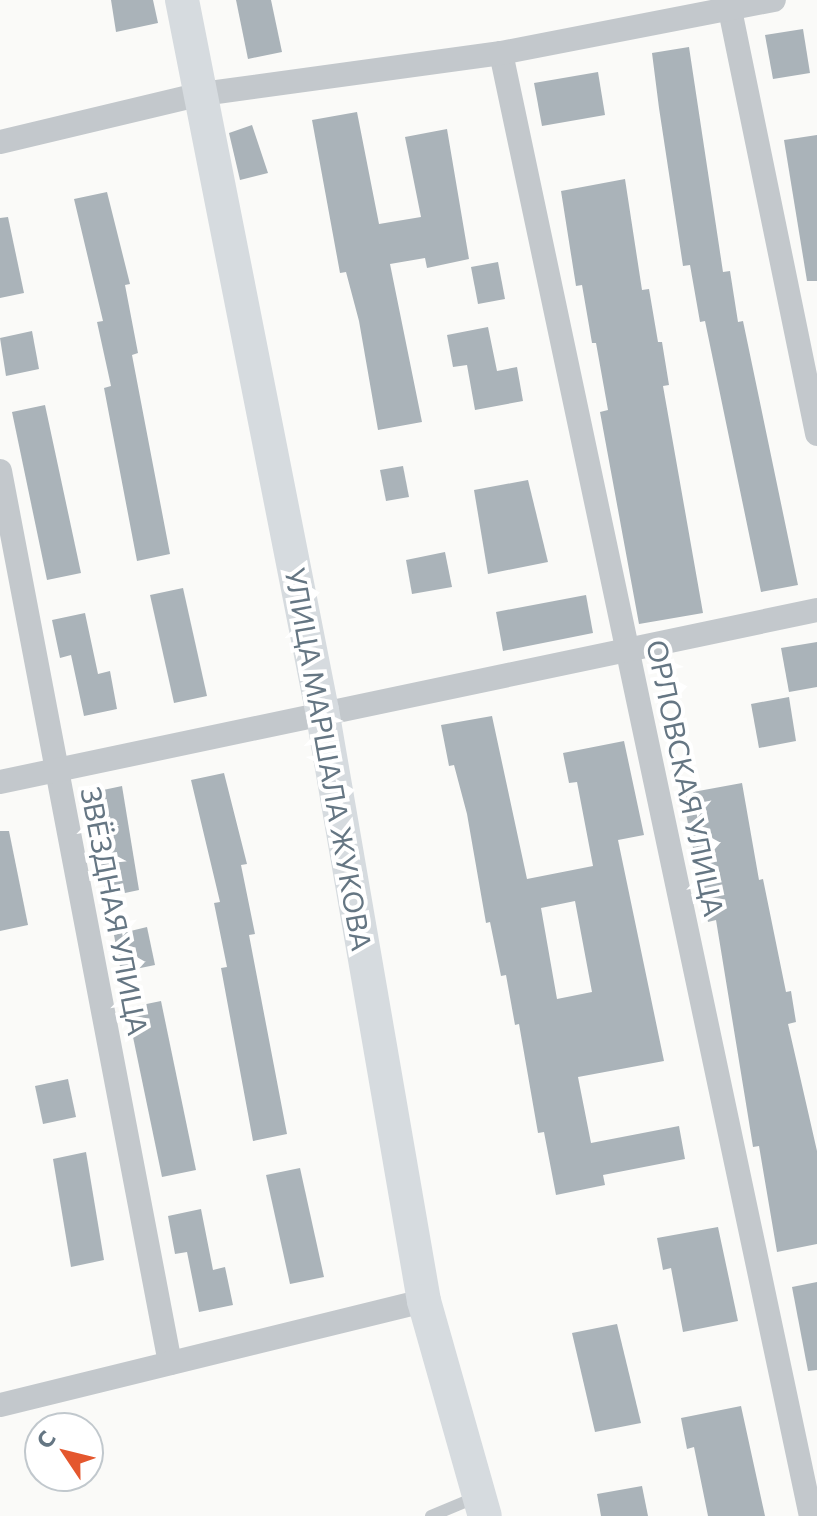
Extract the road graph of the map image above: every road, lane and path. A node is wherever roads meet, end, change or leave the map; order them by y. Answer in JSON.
{"nodes":[{"id":1,"x":182,"y":0,"type":"edge"},
{"id":2,"x":774,"y":0,"type":"edge"},
{"id":3,"x":729,"y":5,"type":"edge"},
{"id":4,"x":501,"y":53,"type":"junction"},
{"id":5,"x":202,"y":94,"type":"junction"},
{"id":6,"x":0,"y":142,"type":"edge"},
{"id":7,"x":817,"y":434,"type":"edge"},
{"id":8,"x":0,"y":471,"type":"edge"},
{"id":9,"x":817,"y":610,"type":"edge"},
{"id":10,"x":627,"y":648,"type":"junction"},
{"id":11,"x":322,"y":710,"type":"junction"},
{"id":12,"x":58,"y":772,"type":"junction"},
{"id":13,"x":0,"y":782,"type":"edge"},
{"id":14,"x":424,"y":1301,"type":"junction"},
{"id":15,"x":170,"y":1363,"type":"junction"},
{"id":16,"x":0,"y":1405,"type":"edge"},
{"id":17,"x":483,"y":1506,"type":"edge"},
{"id":18,"x":431,"y":1516,"type":"edge"},
{"id":19,"x":811,"y":1516,"type":"edge"}],
"edges":[{"from":1,"to":5,"type":"main road","name":"УЛИЦА МАРШАЛА ЖУКОВА"},
{"from":2,"to":3,"type":"street"},
{"from":3,"to":4,"type":"street"},
{"from":3,"to":7,"type":"street"},
{"from":4,"to":5,"type":"street"},
{"from":4,"to":10,"type":"street","name":"ОРЛОВСКАЯ УЛИЦА"},
{"from":5,"to":6,"type":"street"},
{"from":5,"to":11,"type":"main road","name":"УЛИЦА МАРШАЛА ЖУКОВА"},
{"from":8,"to":12,"type":"street","name":"ЗВЁЗДНАЯ УЛИЦА"},
{"from":9,"to":10,"type":"street"},
{"from":10,"to":11,"type":"street"},
{"from":10,"to":19,"type":"street","name":"ОРЛОВСКАЯ УЛИЦА"},
{"from":11,"to":12,"type":"street"},
{"from":11,"to":14,"type":"main road","name":"УЛИЦА МАРШАЛА ЖУКОВА"},
{"from":12,"to":13,"type":"street"},
{"from":12,"to":15,"type":"street","name":"ЗВЁЗДНАЯ УЛИЦА"},
{"from":14,"to":15,"type":"street"},
{"from":14,"to":17,"type":"main road","name":"УЛИЦА МАРШАЛА ЖУКОВА"},
{"from":15,"to":16,"type":"street"},
{"from":17,"to":18,"type":"lane"}]}
